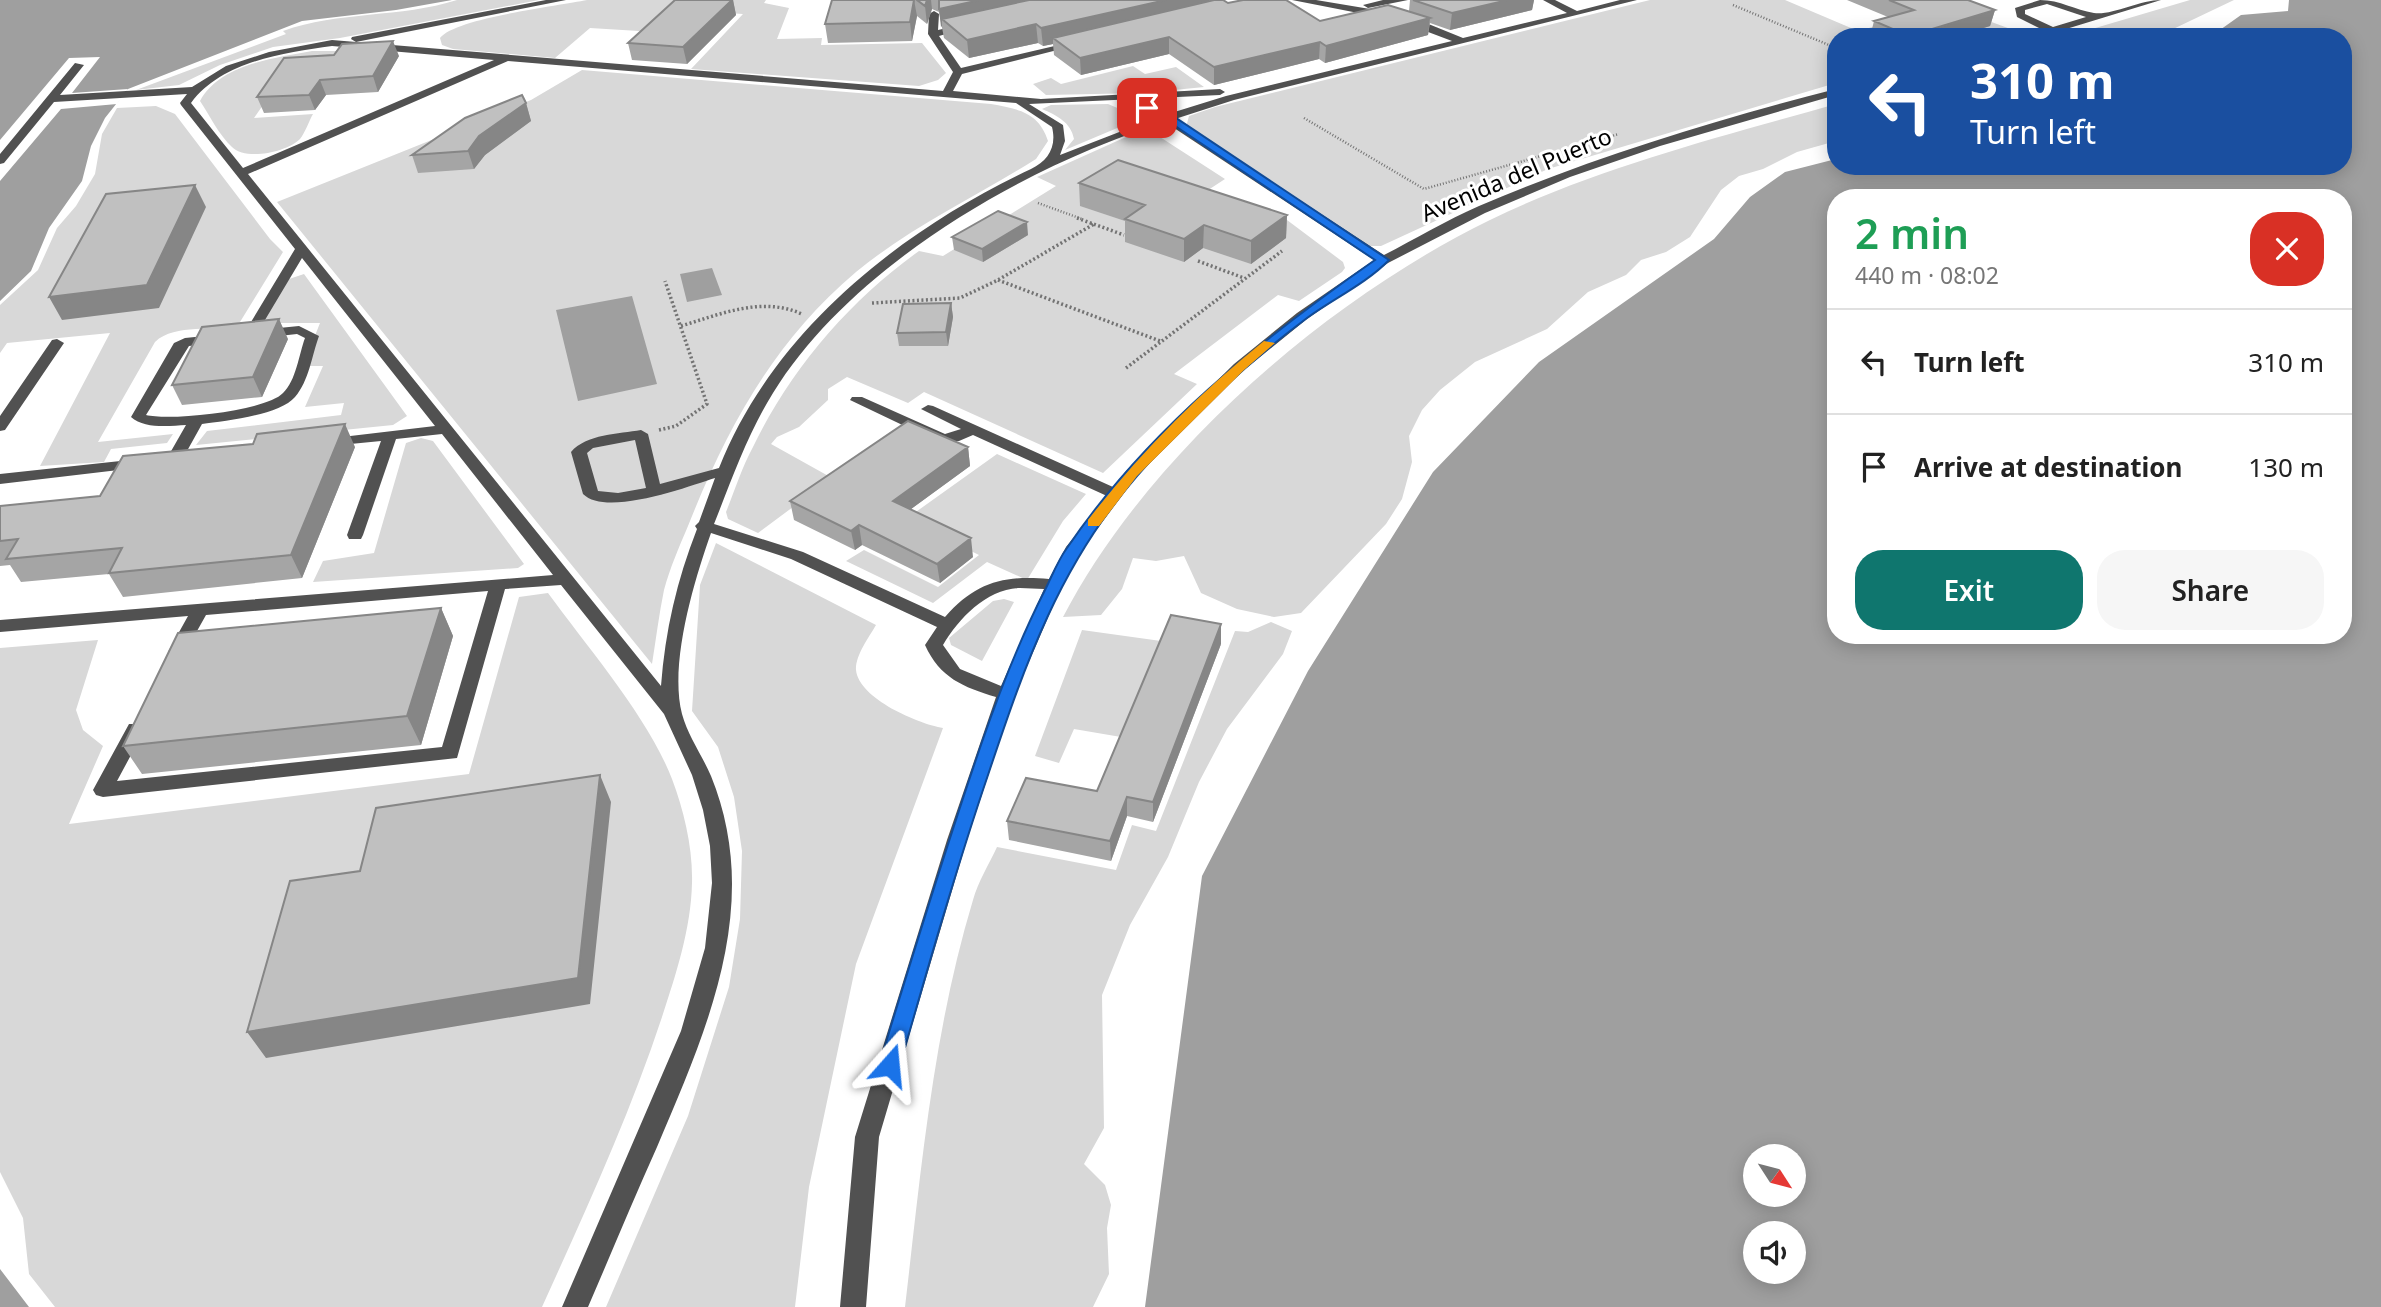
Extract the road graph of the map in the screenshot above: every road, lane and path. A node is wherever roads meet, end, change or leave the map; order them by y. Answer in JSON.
{"nodes":[{"id":1,"x":561,"y":0,"type":"edge"},
{"id":2,"x":1297,"y":0,"type":"edge"},
{"id":3,"x":1403,"y":0,"type":"edge"},
{"id":4,"x":1548,"y":0,"type":"edge"},
{"id":5,"x":1632,"y":0,"type":"edge"},
{"id":6,"x":2156,"y":0,"type":"edge"},
{"id":7,"x":1733,"y":5,"type":"dead end"},
{"id":8,"x":1350,"y":8,"type":"junction"},
{"id":9,"x":934,"y":14,"type":"dead end"},
{"id":10,"x":1576,"y":14,"type":"junction"},
{"id":11,"x":2096,"y":17,"type":"junction"},
{"id":12,"x":466,"y":18,"type":"junction"},
{"id":13,"x":972,"y":26,"type":"edge"},
{"id":14,"x":2048,"y":28,"type":"edge"},
{"id":15,"x":2059,"y":28,"type":"edge"},
{"id":16,"x":933,"y":34,"type":"junction"},
{"id":17,"x":1093,"y":40,"type":"edge"},
{"id":18,"x":1463,"y":42,"type":"junction"},
{"id":19,"x":331,"y":43,"type":"junction"},
{"id":20,"x":1827,"y":44,"type":"edge"},
{"id":21,"x":432,"y":52,"type":"junction"},
{"id":22,"x":507,"y":58,"type":"junction"},
{"id":23,"x":79,"y":65,"type":"dead end"},
{"id":24,"x":958,"y":72,"type":"junction"},
{"id":25,"x":1266,"y":89,"type":"junction"},
{"id":26,"x":192,"y":90,"type":"junction"},
{"id":27,"x":947,"y":93,"type":"junction"},
{"id":28,"x":1827,"y":95,"type":"edge"},
{"id":29,"x":53,"y":99,"type":"junction"},
{"id":30,"x":1128,"y":99,"type":"junction"},
{"id":31,"x":1014,"y":100,"type":"junction"},
{"id":32,"x":1166,"y":116,"type":"junction"},
{"id":33,"x":1304,"y":118,"type":"dead end"},
{"id":34,"x":1623,"y":133,"type":"dead end"},
{"id":35,"x":0,"y":161,"type":"edge"},
{"id":36,"x":1049,"y":164,"type":"junction"},
{"id":37,"x":240,"y":173,"type":"junction"},
{"id":38,"x":1038,"y":203,"type":"dead end"},
{"id":39,"x":1094,"y":224,"type":"junction"},
{"id":40,"x":1124,"y":235,"type":"dead end"},
{"id":41,"x":300,"y":248,"type":"junction"},
{"id":42,"x":1282,"y":251,"type":"dead end"},
{"id":43,"x":1383,"y":260,"type":"junction"},
{"id":44,"x":1198,"y":261,"type":"dead end"},
{"id":45,"x":1245,"y":279,"type":"junction"},
{"id":46,"x":665,"y":281,"type":"dead end"},
{"id":47,"x":999,"y":281,"type":"junction"},
{"id":48,"x":867,"y":303,"type":"dead end"},
{"id":49,"x":809,"y":319,"type":"dead end"},
{"id":50,"x":681,"y":326,"type":"junction"},
{"id":51,"x":250,"y":334,"type":"junction"},
{"id":52,"x":1161,"y":342,"type":"junction"},
{"id":53,"x":57,"y":343,"type":"dead end"},
{"id":54,"x":1126,"y":368,"type":"dead end"},
{"id":55,"x":857,"y":400,"type":"dead end"},
{"id":56,"x":928,"y":409,"type":"dead end"},
{"id":57,"x":197,"y":419,"type":"junction"},
{"id":58,"x":0,"y":428,"type":"edge"},
{"id":59,"x":445,"y":429,"type":"junction"},
{"id":60,"x":972,"y":429,"type":"junction"},
{"id":61,"x":641,"y":434,"type":"junction"},
{"id":62,"x":390,"y":435,"type":"junction"},
{"id":63,"x":309,"y":444,"type":"edge"},
{"id":64,"x":725,"y":471,"type":"junction"},
{"id":65,"x":0,"y":479,"type":"edge"},
{"id":66,"x":654,"y":489,"type":"junction"},
{"id":67,"x":1116,"y":494,"type":"junction"},
{"id":68,"x":703,"y":526,"type":"junction"},
{"id":69,"x":355,"y":535,"type":"dead end"},
{"id":70,"x":565,"y":579,"type":"junction"},
{"id":71,"x":498,"y":584,"type":"junction"},
{"id":72,"x":1054,"y":585,"type":"junction"},
{"id":73,"x":201,"y":609,"type":"junction"},
{"id":74,"x":946,"y":624,"type":"junction"},
{"id":75,"x":0,"y":626,"type":"edge"},
{"id":76,"x":168,"y":669,"type":"edge"},
{"id":77,"x":1006,"y":694,"type":"junction"},
{"id":78,"x":672,"y":712,"type":"junction"},
{"id":79,"x":142,"y":718,"type":"edge"},
{"id":80,"x":575,"y":1307,"type":"edge"},
{"id":81,"x":853,"y":1307,"type":"edge"}],
"edges":[{"from":1,"to":12,"type":"street"},
{"from":2,"to":8,"type":"street"},
{"from":3,"to":8,"type":"street"},
{"from":4,"to":10,"type":"street"},
{"from":5,"to":10,"type":"street"},
{"from":6,"to":11,"type":"street"},
{"from":7,"to":20,"type":"path"},
{"from":8,"to":18,"type":"street"},
{"from":9,"to":16,"type":"street"},
{"from":10,"to":18,"type":"street"},
{"from":11,"to":14,"type":"street"},
{"from":11,"to":15,"type":"street"},
{"from":12,"to":19,"type":"street"},
{"from":12,"to":21,"type":"street"},
{"from":13,"to":16,"type":"street"},
{"from":16,"to":24,"type":"street"},
{"from":17,"to":24,"type":"street"},
{"from":18,"to":25,"type":"street"},
{"from":19,"to":21,"type":"street"},
{"from":19,"to":26,"type":"street"},
{"from":21,"to":22,"type":"street"},
{"from":22,"to":27,"type":"street"},
{"from":22,"to":37,"type":"street"},
{"from":23,"to":29,"type":"street"},
{"from":24,"to":27,"type":"street"},
{"from":25,"to":30,"type":"street"},
{"from":25,"to":32,"type":"street"},
{"from":26,"to":29,"type":"street"},
{"from":26,"to":37,"type":"street"},
{"from":27,"to":31,"type":"street"},
{"from":28,"to":43,"type":"street","name":"Avenida del Puerto"},
{"from":29,"to":35,"type":"street"},
{"from":30,"to":31,"type":"street"},
{"from":30,"to":32,"type":"street"},
{"from":31,"to":36,"type":"street"},
{"from":32,"to":36,"type":"street"},
{"from":32,"to":43,"type":"street"},
{"from":33,"to":34,"type":"path"},
{"from":36,"to":64,"type":"street"},
{"from":37,"to":41,"type":"street"},
{"from":38,"to":39,"type":"path"},
{"from":39,"to":40,"type":"path"},
{"from":39,"to":47,"type":"path"},
{"from":41,"to":51,"type":"street"},
{"from":41,"to":59,"type":"street"},
{"from":42,"to":45,"type":"path"},
{"from":43,"to":67,"type":"street","name":"Avenida del Puerto"},
{"from":44,"to":45,"type":"path"},
{"from":45,"to":52,"type":"path"},
{"from":46,"to":50,"type":"path"},
{"from":47,"to":48,"type":"path"},
{"from":47,"to":52,"type":"path"},
{"from":49,"to":50,"type":"path"},
{"from":50,"to":61,"type":"path"},
{"from":51,"to":57,"type":"street"},
{"from":51,"to":57,"type":"street"},
{"from":52,"to":54,"type":"path"},
{"from":53,"to":58,"type":"street"},
{"from":55,"to":60,"type":"street"},
{"from":56,"to":60,"type":"street"},
{"from":57,"to":65,"type":"street"},
{"from":59,"to":62,"type":"street"},
{"from":59,"to":70,"type":"street"},
{"from":60,"to":67,"type":"street"},
{"from":61,"to":66,"type":"street"},
{"from":61,"to":66,"type":"street"},
{"from":62,"to":63,"type":"street"},
{"from":62,"to":69,"type":"street"},
{"from":64,"to":66,"type":"street"},
{"from":64,"to":68,"type":"street"},
{"from":67,"to":72,"type":"street","name":"Avenida del Puerto"},
{"from":68,"to":74,"type":"street"},
{"from":68,"to":78,"type":"street"},
{"from":70,"to":71,"type":"street"},
{"from":70,"to":78,"type":"street"},
{"from":71,"to":73,"type":"street"},
{"from":71,"to":79,"type":"street"},
{"from":72,"to":74,"type":"street"},
{"from":72,"to":77,"type":"street","name":"Avenida del Puerto"},
{"from":73,"to":75,"type":"street"},
{"from":73,"to":76,"type":"street"},
{"from":74,"to":77,"type":"street"},
{"from":77,"to":81,"type":"street","name":"Avenida del Puerto"},
{"from":78,"to":80,"type":"street"}]}
